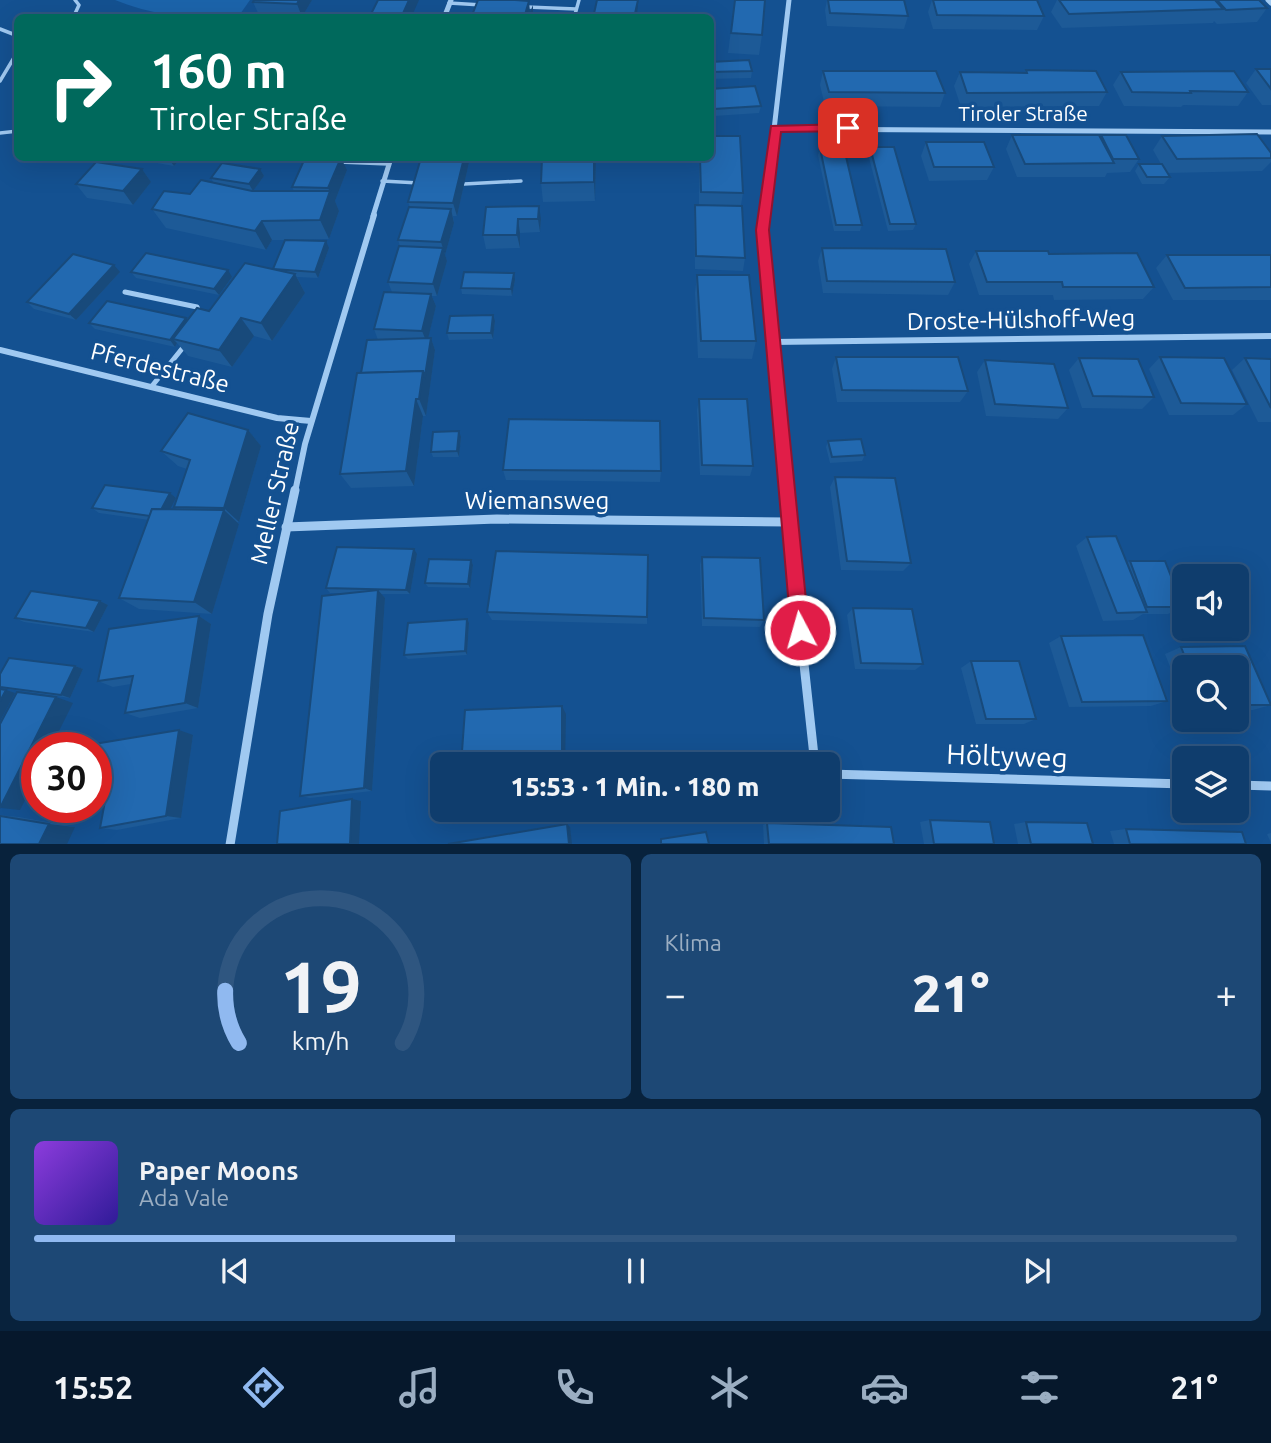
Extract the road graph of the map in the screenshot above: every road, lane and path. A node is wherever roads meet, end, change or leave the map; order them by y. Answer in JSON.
{"nodes":[{"id":1,"x":579,"y":0,"type":"edge"},
{"id":2,"x":789,"y":0,"type":"edge"},
{"id":3,"x":450,"y":2,"type":"edge"},
{"id":4,"x":494,"y":5,"type":"edge"},
{"id":5,"x":522,"y":7,"type":"edge"},
{"id":6,"x":576,"y":9,"type":"junction"},
{"id":7,"x":575,"y":14,"type":"edge"},
{"id":8,"x":14,"y":58,"type":"edge"},
{"id":9,"x":0,"y":81,"type":"edge"},
{"id":10,"x":775,"y":129,"type":"junction"},
{"id":11,"x":1271,"y":132,"type":"edge"},
{"id":12,"x":389,"y":161,"type":"edge"},
{"id":13,"x":328,"y":162,"type":"edge"},
{"id":14,"x":382,"y":181,"type":"junction"},
{"id":15,"x":521,"y":181,"type":"dead end"},
{"id":16,"x":422,"y":183,"type":"edge"},
{"id":17,"x":464,"y":184,"type":"edge"},
{"id":18,"x":125,"y":292,"type":"dead end"},
{"id":19,"x":199,"y":321,"type":"edge"},
{"id":20,"x":1271,"y":336,"type":"edge"},
{"id":21,"x":188,"y":340,"type":"edge"},
{"id":22,"x":772,"y":342,"type":"junction"},
{"id":23,"x":0,"y":350,"type":"edge"},
{"id":24,"x":152,"y":386,"type":"junction"},
{"id":25,"x":311,"y":421,"type":"junction"},
{"id":26,"x":788,"y":522,"type":"junction"},
{"id":27,"x":286,"y":527,"type":"junction"},
{"id":28,"x":814,"y":752,"type":"edge"},
{"id":29,"x":840,"y":774,"type":"edge"},
{"id":30,"x":1172,"y":784,"type":"edge"},
{"id":31,"x":1249,"y":785,"type":"edge"},
{"id":32,"x":1271,"y":786,"type":"edge"},
{"id":33,"x":230,"y":844,"type":"edge"}],
"edges":[{"from":1,"to":6,"type":"lane"},
{"from":2,"to":10,"type":"street"},
{"from":3,"to":4,"type":"lane"},
{"from":5,"to":6,"type":"lane"},
{"from":6,"to":7,"type":"lane"},
{"from":8,"to":9,"type":"lane"},
{"from":10,"to":11,"type":"street","name":"Tiroler Straße"},
{"from":10,"to":22,"type":"street"},
{"from":12,"to":13,"type":"lane"},
{"from":12,"to":14,"type":"street","name":"Meller Straße"},
{"from":14,"to":16,"type":"lane"},
{"from":14,"to":25,"type":"street","name":"Meller Straße"},
{"from":15,"to":17,"type":"lane"},
{"from":18,"to":19,"type":"lane"},
{"from":20,"to":22,"type":"street","name":"Droste-Hülshoff-Weg"},
{"from":21,"to":24,"type":"lane"},
{"from":22,"to":26,"type":"street"},
{"from":23,"to":24,"type":"street","name":"Pferdestraße"},
{"from":24,"to":25,"type":"street","name":"Pferdestraße"},
{"from":25,"to":27,"type":"street","name":"Meller Straße"},
{"from":26,"to":27,"type":"street","name":"Wiemansweg"},
{"from":26,"to":28,"type":"street"},
{"from":27,"to":33,"type":"street","name":"Meller Straße"},
{"from":29,"to":30,"type":"street","name":"Höltyweg"},
{"from":31,"to":32,"type":"street"}]}
